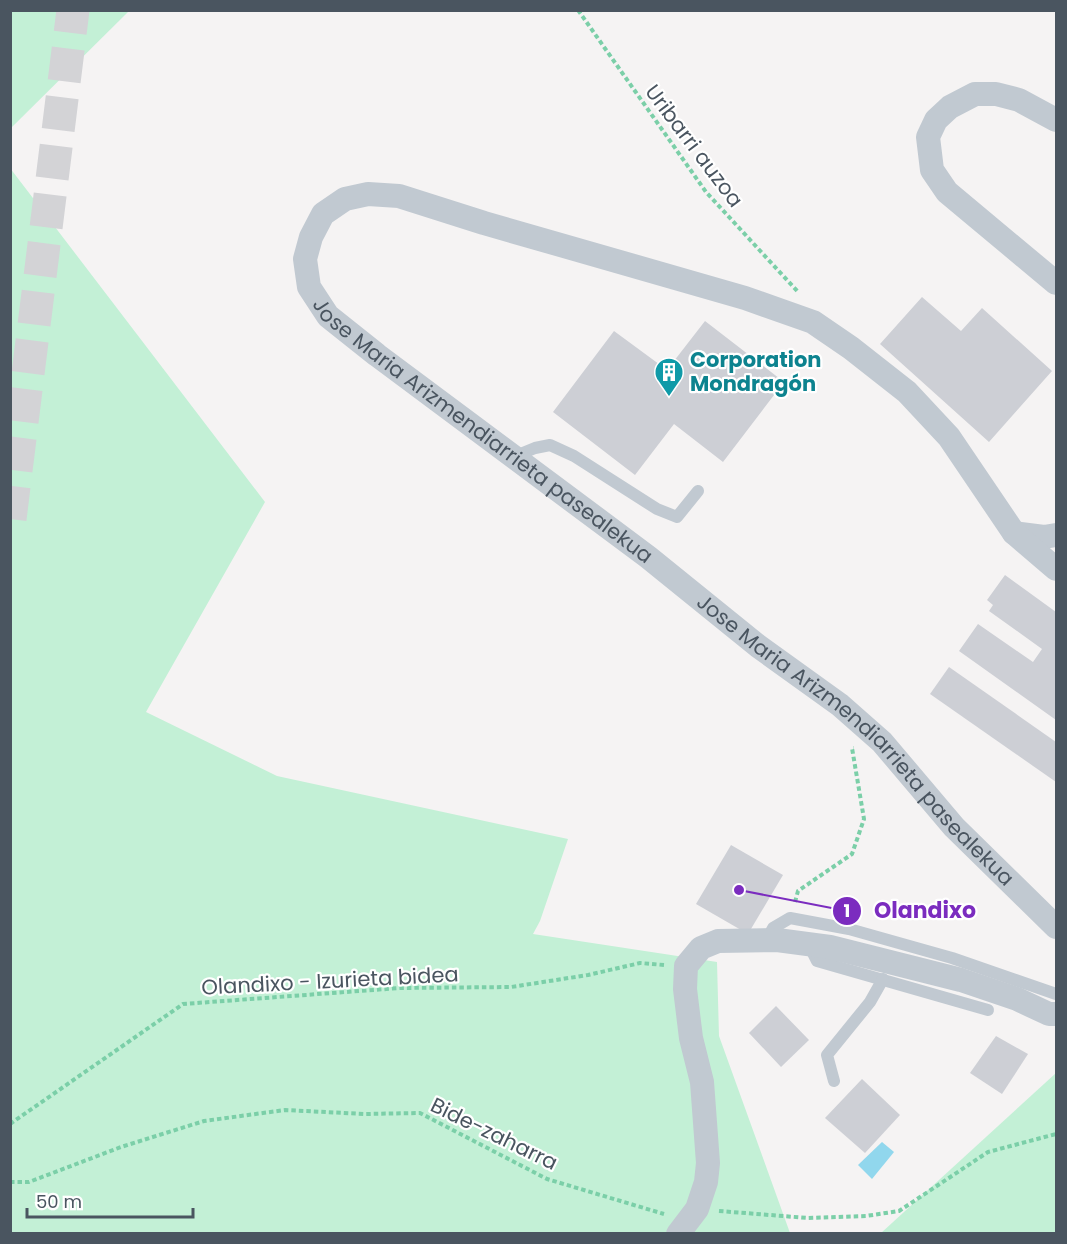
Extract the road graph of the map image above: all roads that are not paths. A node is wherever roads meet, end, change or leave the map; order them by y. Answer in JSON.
{"nodes":[{"id":1,"x":1056,"y":120,"type":"edge"},
{"id":2,"x":1056,"y":283,"type":"edge"},
{"id":3,"x":513,"y":457,"type":"junction"},
{"id":4,"x":698,"y":491,"type":"dead end"},
{"id":5,"x":1014,"y":532,"type":"junction"},
{"id":6,"x":1056,"y":535,"type":"edge"},
{"id":7,"x":1056,"y":569,"type":"edge"},
{"id":8,"x":1056,"y":927,"type":"edge"},
{"id":9,"x":763,"y":941,"type":"junction"},
{"id":10,"x":809,"y":945,"type":"junction"},
{"id":11,"x":883,"y":980,"type":"junction"},
{"id":12,"x":1056,"y":993,"type":"edge"},
{"id":13,"x":988,"y":1010,"type":"dead end"},
{"id":14,"x":1056,"y":1014,"type":"edge"},
{"id":15,"x":834,"y":1081,"type":"dead end"},
{"id":16,"x":678,"y":1233,"type":"edge"}],
"edges":[{"from":1,"to":2,"type":"street"},
{"from":3,"to":4,"type":"lane"},
{"from":3,"to":5,"type":"street","name":"Jose Maria Arizmendiarrieta pasealekua"},
{"from":3,"to":8,"type":"street","name":"Jose Maria Arizmendiarrieta pasealekua"},
{"from":5,"to":6,"type":"street"},
{"from":5,"to":7,"type":"street","name":"Jose Maria Arizmendiarrieta pasealekua"},
{"from":9,"to":10,"type":"street"},
{"from":9,"to":12,"type":"lane"},
{"from":9,"to":16,"type":"street"},
{"from":10,"to":11,"type":"lane"},
{"from":10,"to":14,"type":"street"},
{"from":11,"to":13,"type":"lane"},
{"from":11,"to":15,"type":"lane"}]}
